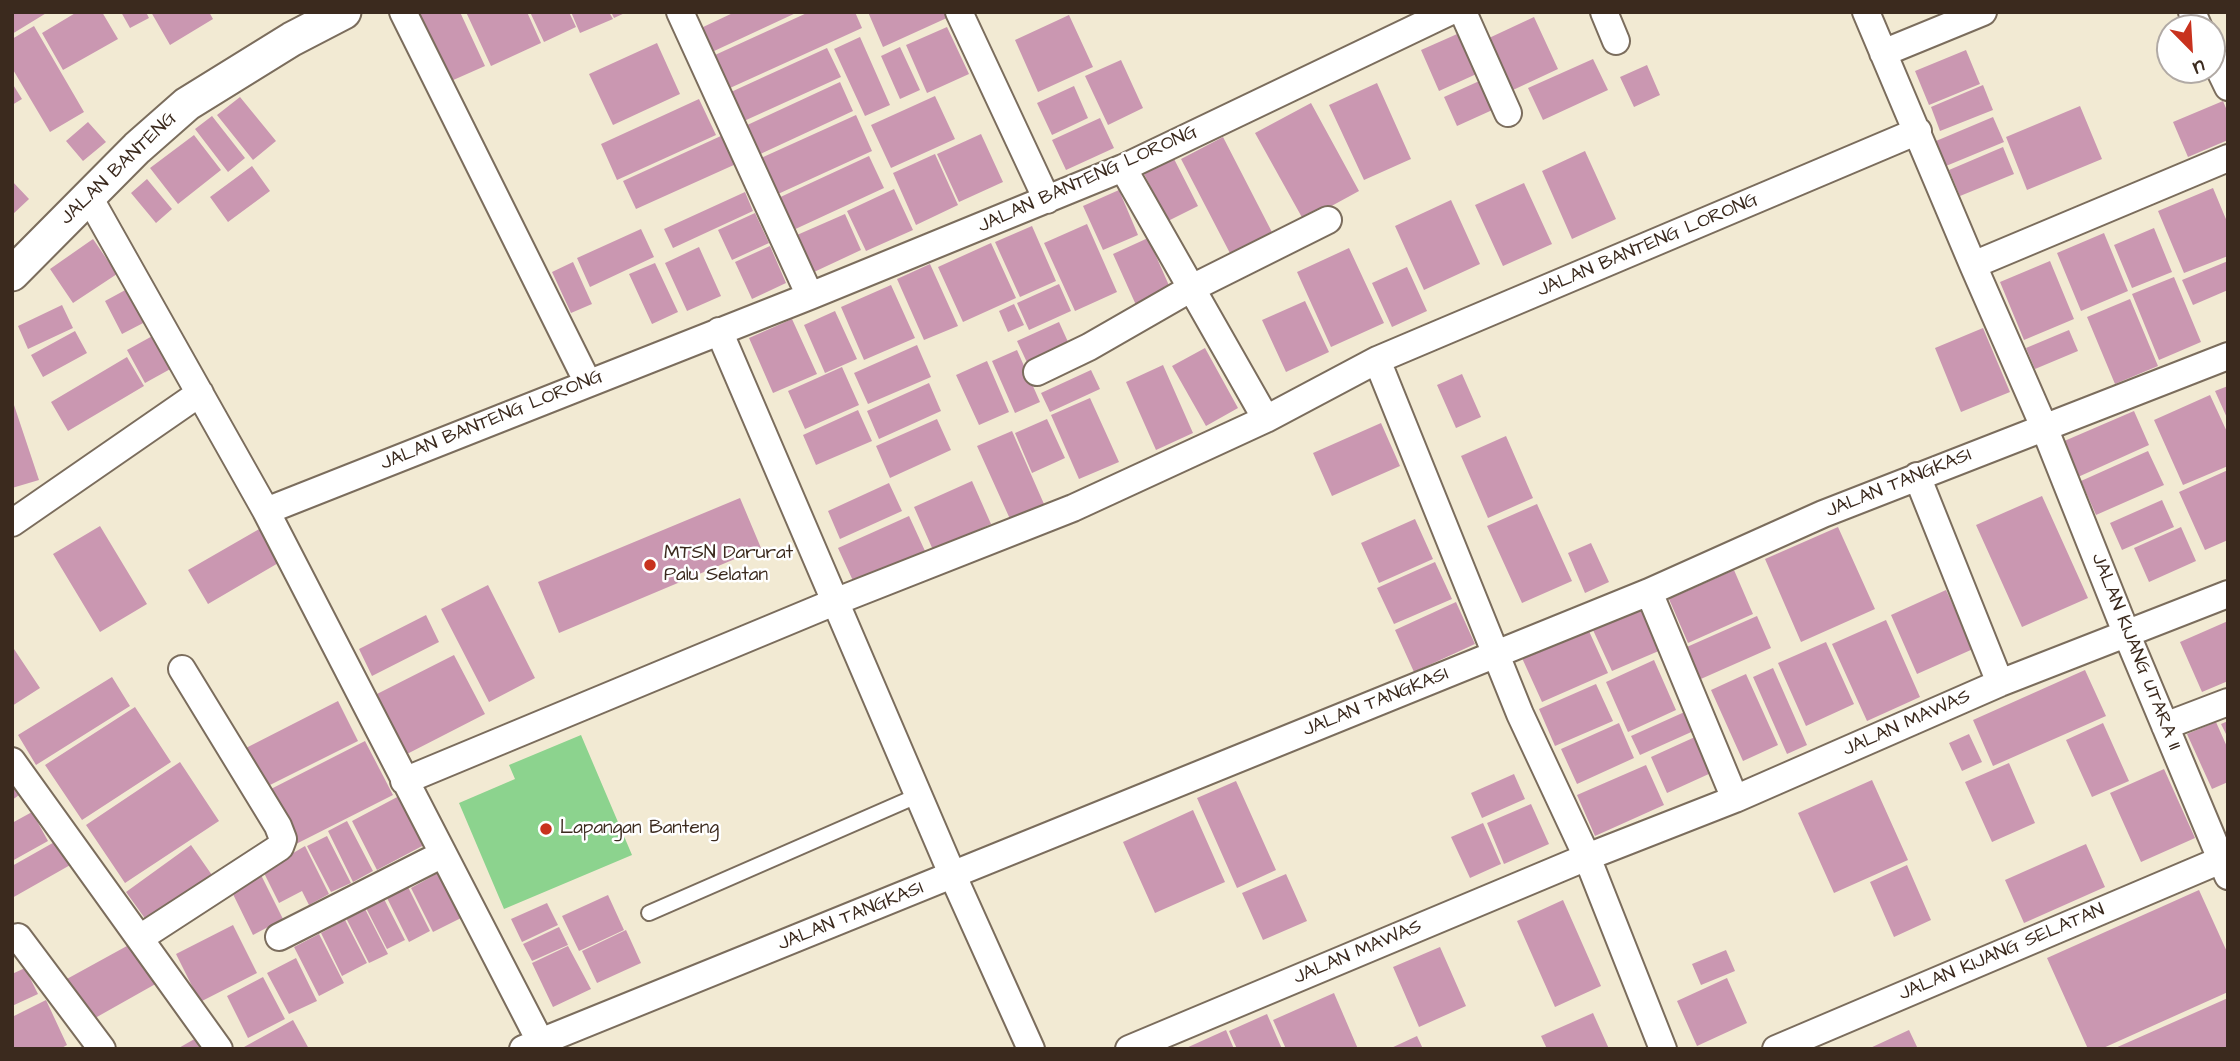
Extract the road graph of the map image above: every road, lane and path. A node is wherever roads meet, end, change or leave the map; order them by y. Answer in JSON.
{"nodes":[{"id":1,"x":344,"y":12,"type":"edge"},
{"id":2,"x":403,"y":12,"type":"edge"},
{"id":3,"x":680,"y":12,"type":"edge"},
{"id":4,"x":959,"y":12,"type":"edge"},
{"id":5,"x":1449,"y":12,"type":"edge"},
{"id":6,"x":1463,"y":12,"type":"edge"},
{"id":7,"x":1604,"y":12,"type":"edge"},
{"id":8,"x":1866,"y":12,"type":"edge"},
{"id":9,"x":1983,"y":12,"type":"edge"},
{"id":10,"x":1616,"y":41,"type":"dead end"},
{"id":11,"x":1883,"y":53,"type":"junction"},
{"id":12,"x":1508,"y":113,"type":"dead end"},
{"id":13,"x":1918,"y":131,"type":"junction"},
{"id":14,"x":2228,"y":158,"type":"edge"},
{"id":15,"x":1123,"y":168,"type":"junction"},
{"id":16,"x":89,"y":197,"type":"junction"},
{"id":17,"x":1046,"y":200,"type":"junction"},
{"id":18,"x":1328,"y":220,"type":"dead end"},
{"id":19,"x":1973,"y":265,"type":"junction"},
{"id":20,"x":12,"y":274,"type":"edge"},
{"id":21,"x":1190,"y":289,"type":"junction"},
{"id":22,"x":810,"y":296,"type":"junction"},
{"id":23,"x":719,"y":331,"type":"junction"},
{"id":24,"x":2228,"y":356,"type":"edge"},
{"id":25,"x":1377,"y":360,"type":"junction"},
{"id":26,"x":1037,"y":372,"type":"dead end"},
{"id":27,"x":588,"y":383,"type":"junction"},
{"id":28,"x":200,"y":393,"type":"junction"},
{"id":29,"x":1266,"y":419,"type":"junction"},
{"id":30,"x":2044,"y":427,"type":"junction"},
{"id":31,"x":1917,"y":476,"type":"junction"},
{"id":32,"x":266,"y":511,"type":"junction"},
{"id":33,"x":12,"y":523,"type":"edge"},
{"id":34,"x":1648,"y":592,"type":"junction"},
{"id":35,"x":2228,"y":594,"type":"edge"},
{"id":36,"x":837,"y":601,"type":"junction"},
{"id":37,"x":2127,"y":635,"type":"junction"},
{"id":38,"x":1498,"y":653,"type":"junction"},
{"id":39,"x":182,"y":669,"type":"dead end"},
{"id":40,"x":2000,"y":684,"type":"junction"},
{"id":41,"x":2228,"y":702,"type":"edge"},
{"id":42,"x":2165,"y":726,"type":"junction"},
{"id":43,"x":12,"y":761,"type":"edge"},
{"id":44,"x":404,"y":781,"type":"junction"},
{"id":45,"x":919,"y":795,"type":"junction"},
{"id":46,"x":1735,"y":799,"type":"junction"},
{"id":47,"x":443,"y":853,"type":"junction"},
{"id":48,"x":1587,"y":857,"type":"junction"},
{"id":49,"x":2226,"y":864,"type":"edge"},
{"id":50,"x":953,"y":876,"type":"junction"},
{"id":51,"x":649,"y":913,"type":"dead end"},
{"id":52,"x":18,"y":937,"type":"dead end"},
{"id":53,"x":279,"y":937,"type":"dead end"},
{"id":54,"x":139,"y":938,"type":"junction"},
{"id":55,"x":532,"y":1045,"type":"edge"},
{"id":56,"x":103,"y":1049,"type":"edge"},
{"id":57,"x":219,"y":1049,"type":"edge"},
{"id":58,"x":1031,"y":1049,"type":"edge"},
{"id":59,"x":1129,"y":1049,"type":"edge"},
{"id":60,"x":1663,"y":1049,"type":"edge"},
{"id":61,"x":1776,"y":1049,"type":"edge"}],
"edges":[{"from":1,"to":16,"type":"street","name":"JALAN BANTENG"},
{"from":2,"to":27,"type":"street"},
{"from":3,"to":22,"type":"street"},
{"from":4,"to":17,"type":"street"},
{"from":5,"to":15,"type":"street","name":"JALAN BANTENG LORONG"},
{"from":6,"to":12,"type":"street"},
{"from":7,"to":10,"type":"street"},
{"from":8,"to":11,"type":"street"},
{"from":9,"to":11,"type":"street"},
{"from":11,"to":13,"type":"street"},
{"from":13,"to":19,"type":"street"},
{"from":13,"to":25,"type":"street","name":"JALAN BANTENG LORONG"},
{"from":14,"to":19,"type":"street"},
{"from":15,"to":17,"type":"street","name":"JALAN BANTENG LORONG"},
{"from":15,"to":21,"type":"street"},
{"from":16,"to":20,"type":"street","name":"JALAN BANTENG"},
{"from":16,"to":28,"type":"street"},
{"from":17,"to":22,"type":"street","name":"JALAN BANTENG LORONG"},
{"from":18,"to":21,"type":"street"},
{"from":19,"to":30,"type":"street"},
{"from":21,"to":26,"type":"street"},
{"from":21,"to":29,"type":"street"},
{"from":22,"to":23,"type":"street","name":"JALAN BANTENG LORONG"},
{"from":23,"to":27,"type":"street","name":"JALAN BANTENG LORONG"},
{"from":23,"to":36,"type":"street"},
{"from":24,"to":30,"type":"street","name":"JALAN TANGKASI"},
{"from":25,"to":29,"type":"street","name":"JALAN BANTENG LORONG"},
{"from":25,"to":38,"type":"street"},
{"from":27,"to":32,"type":"street","name":"JALAN BANTENG LORONG"},
{"from":28,"to":32,"type":"street"},
{"from":28,"to":33,"type":"street"},
{"from":29,"to":36,"type":"street","name":"JALAN BANTENG LORONG"},
{"from":30,"to":31,"type":"street","name":"JALAN TANGKASI"},
{"from":30,"to":37,"type":"street","name":"JALAN KIJANG UTARA II"},
{"from":31,"to":34,"type":"street","name":"JALAN TANGKASI"},
{"from":31,"to":40,"type":"street"},
{"from":32,"to":44,"type":"street"},
{"from":34,"to":38,"type":"street","name":"JALAN TANGKASI"},
{"from":34,"to":46,"type":"street"},
{"from":35,"to":37,"type":"street","name":"JALAN MAWAS"},
{"from":36,"to":44,"type":"street","name":"JALAN BANTENG LORONG"},
{"from":36,"to":45,"type":"street"},
{"from":37,"to":40,"type":"street","name":"JALAN MAWAS"},
{"from":37,"to":42,"type":"street","name":"JALAN KIJANG UTARA II"},
{"from":38,"to":48,"type":"street"},
{"from":38,"to":50,"type":"street","name":"JALAN TANGKASI"},
{"from":39,"to":54,"type":"street"},
{"from":40,"to":46,"type":"street","name":"JALAN MAWAS"},
{"from":41,"to":42,"type":"street"},
{"from":42,"to":49,"type":"street","name":"JALAN KIJANG UTARA II"},
{"from":43,"to":54,"type":"street"},
{"from":44,"to":47,"type":"street"},
{"from":45,"to":50,"type":"street"},
{"from":45,"to":51,"type":"lane"},
{"from":46,"to":48,"type":"street","name":"JALAN MAWAS"},
{"from":47,"to":53,"type":"street"},
{"from":47,"to":55,"type":"street"},
{"from":48,"to":59,"type":"street","name":"JALAN MAWAS"},
{"from":48,"to":60,"type":"street"},
{"from":49,"to":61,"type":"street","name":"JALAN KIJANG SELATAN"},
{"from":50,"to":55,"type":"street","name":"JALAN TANGKASI"},
{"from":50,"to":58,"type":"street"},
{"from":52,"to":56,"type":"street"},
{"from":54,"to":57,"type":"street"}]}
